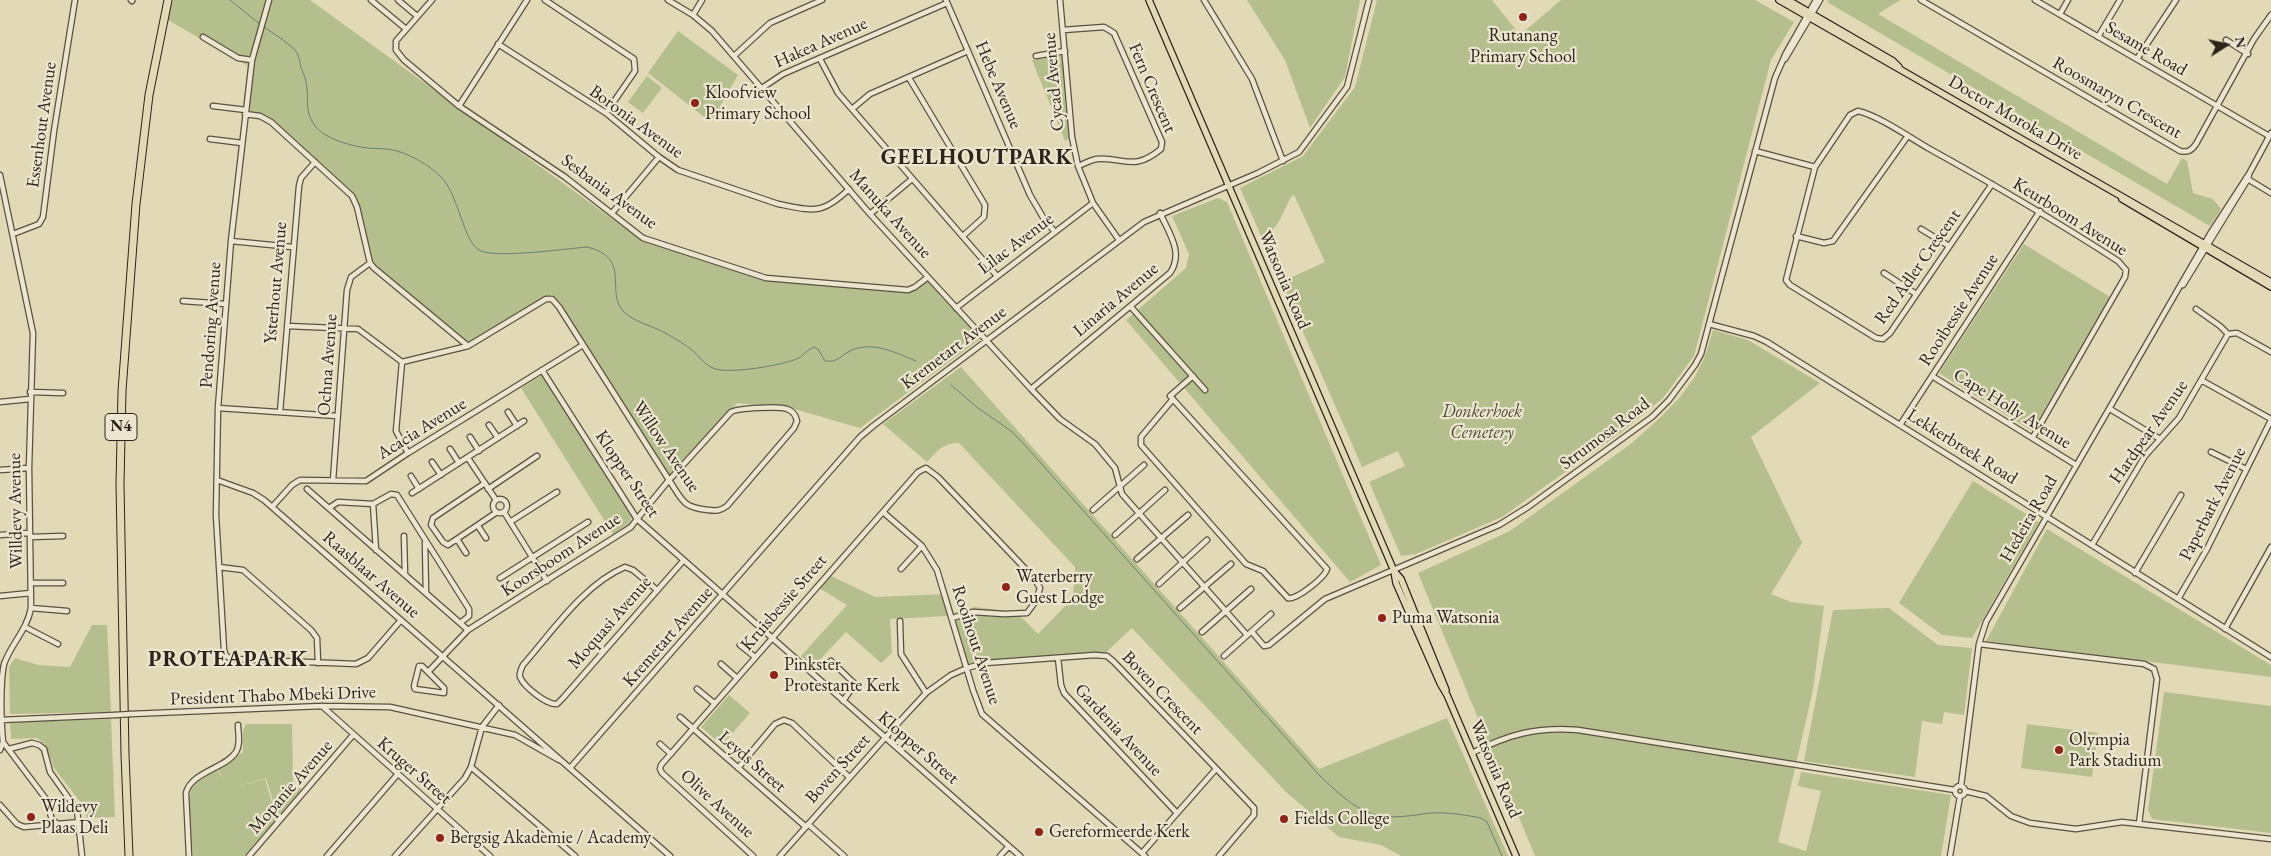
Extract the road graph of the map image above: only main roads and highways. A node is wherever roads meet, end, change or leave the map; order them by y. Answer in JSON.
{"nodes":[{"id":1,"x":168,"y":0,"type":"edge"},
{"id":2,"x":1149,"y":0,"type":"edge"},
{"id":3,"x":1779,"y":0,"type":"edge"},
{"id":4,"x":1788,"y":0,"type":"edge"},
{"id":5,"x":1809,"y":15,"type":"junction"},
{"id":6,"x":2205,"y":246,"type":"junction"},
{"id":7,"x":2271,"y":282,"type":"edge"},
{"id":8,"x":2271,"y":287,"type":"edge"},
{"id":9,"x":129,"y":856,"type":"edge"},
{"id":10,"x":1516,"y":856,"type":"edge"}],
"edges":[{"from":1,"to":9,"type":"highway","number":"N4"},
{"from":2,"to":10,"type":"main road","name":"Watsonia Road"},
{"from":3,"to":5,"type":"main road","name":"Doctor Moroka Drive"},
{"from":4,"to":5,"type":"main road","name":"Doctor Moroka Drive"},
{"from":5,"to":6,"type":"main road","name":"Doctor Moroka Drive"},
{"from":6,"to":7,"type":"main road","name":"Doctor Moroka Drive"},
{"from":6,"to":8,"type":"main road","name":"Doctor Moroka Drive"}]}
